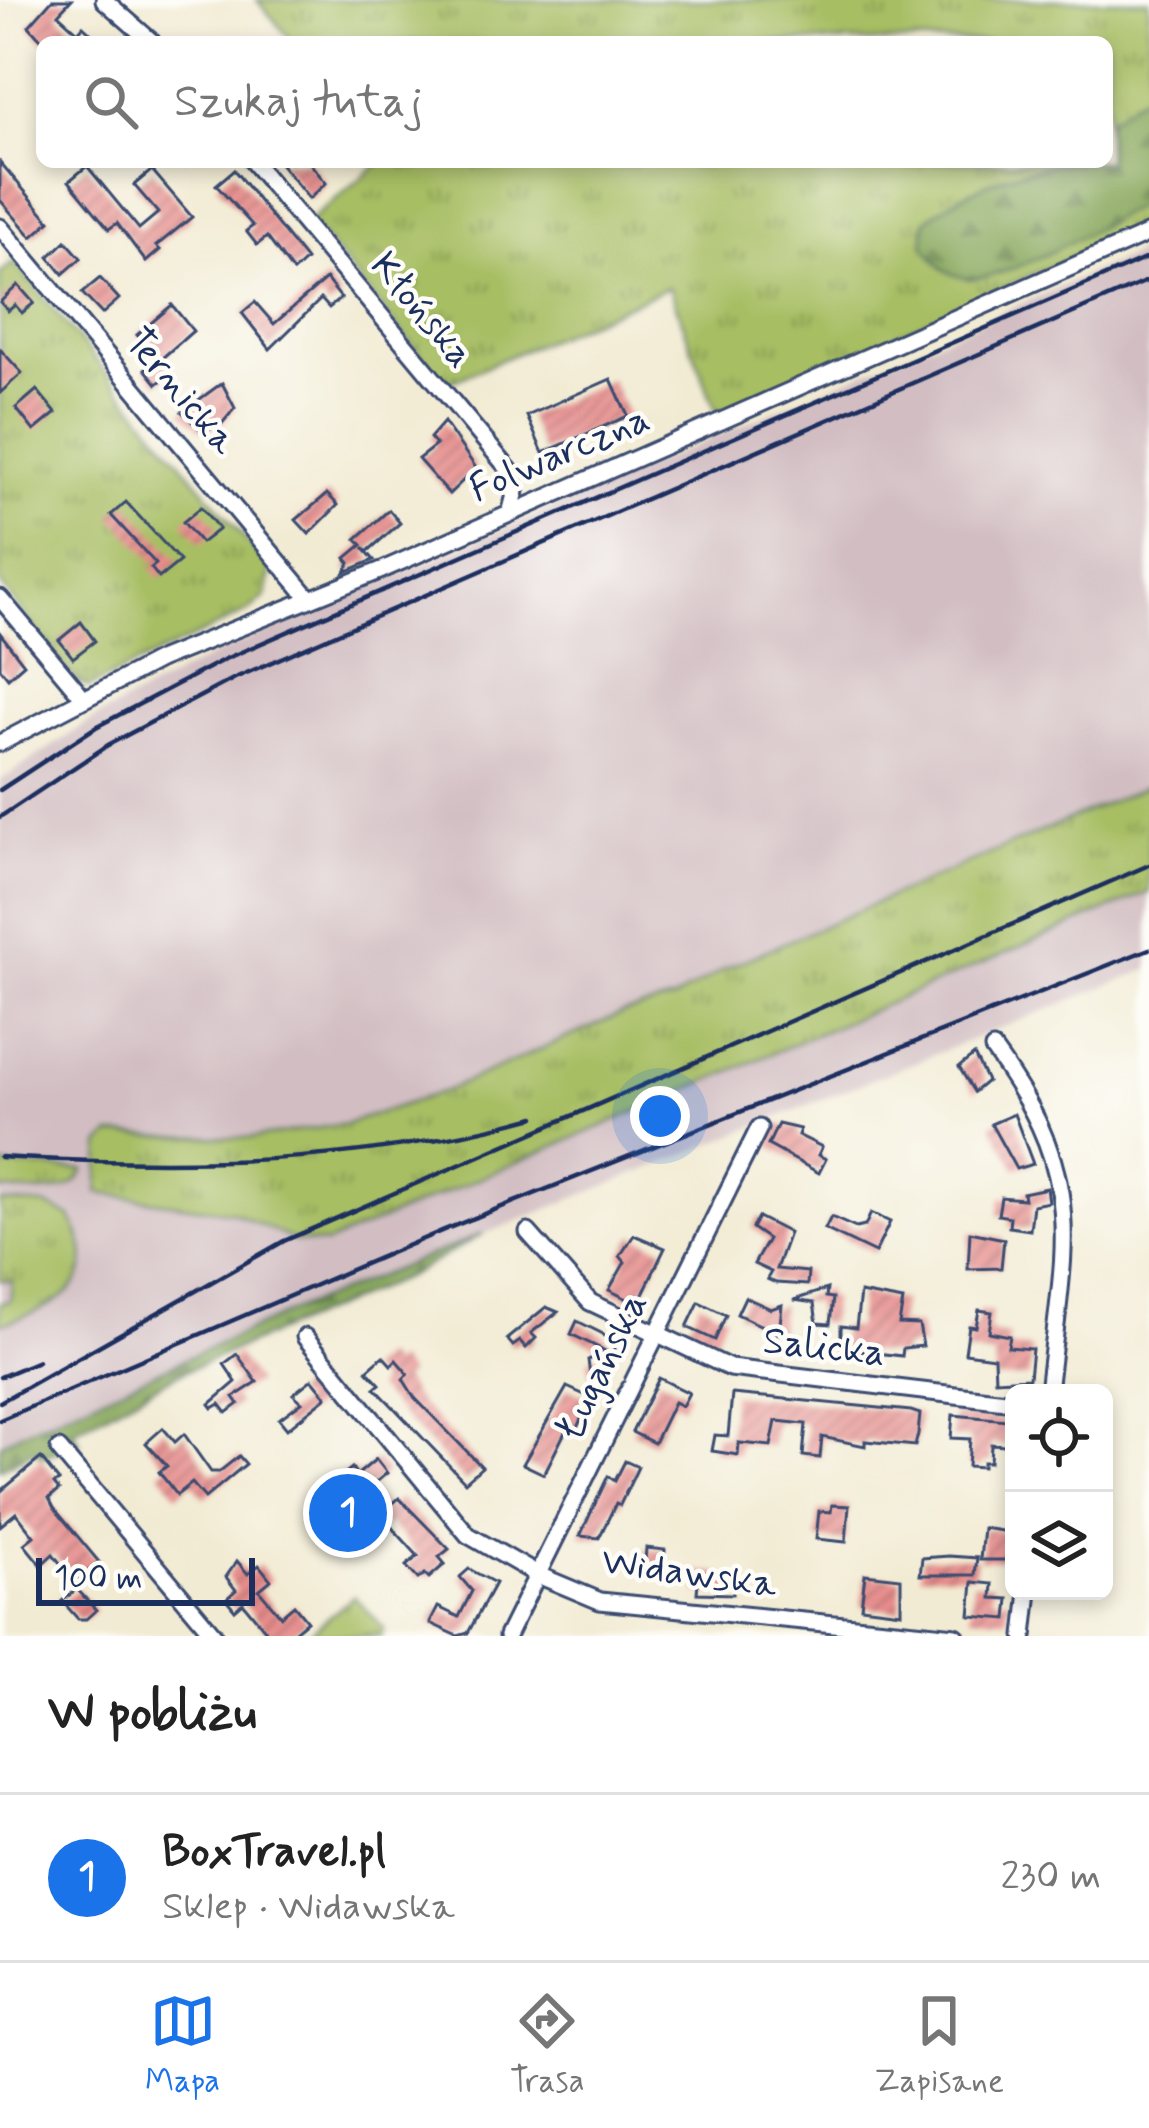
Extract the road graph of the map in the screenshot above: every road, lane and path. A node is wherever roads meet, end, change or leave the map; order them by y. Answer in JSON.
{"nodes":[{"id":1,"x":104,"y":0,"type":"edge"},
{"id":2,"x":145,"y":36,"type":"edge"},
{"id":3,"x":258,"y":168,"type":"edge"},
{"id":4,"x":0,"y":227,"type":"edge"},
{"id":5,"x":1149,"y":233,"type":"edge"},
{"id":6,"x":512,"y":510,"type":"junction"},
{"id":7,"x":0,"y":598,"type":"edge"},
{"id":8,"x":310,"y":599,"type":"junction"},
{"id":9,"x":82,"y":697,"type":"junction"},
{"id":10,"x":0,"y":743,"type":"edge"},
{"id":11,"x":993,"y":1048,"type":"dead end"},
{"id":12,"x":759,"y":1128,"type":"dead end"},
{"id":13,"x":528,"y":1232,"type":"dead end"},
{"id":14,"x":656,"y":1333,"type":"junction"},
{"id":15,"x":305,"y":1337,"type":"dead end"},
{"id":16,"x":1049,"y":1384,"type":"edge"},
{"id":17,"x":1005,"y":1401,"type":"edge"},
{"id":18,"x":59,"y":1449,"type":"dead end"},
{"id":19,"x":538,"y":1575,"type":"junction"},
{"id":20,"x":1028,"y":1600,"type":"edge"},
{"id":21,"x":215,"y":1636,"type":"edge"},
{"id":22,"x":507,"y":1636,"type":"edge"},
{"id":23,"x":956,"y":1636,"type":"edge"},
{"id":24,"x":1024,"y":1636,"type":"edge"}],
"edges":[{"from":1,"to":2,"type":"street"},
{"from":3,"to":6,"type":"street","name":"Kłońska"},
{"from":4,"to":8,"type":"street","name":"Ternicka"},
{"from":5,"to":6,"type":"street","name":"Folwarczna"},
{"from":6,"to":8,"type":"street","name":"Folwarczna"},
{"from":7,"to":9,"type":"street"},
{"from":8,"to":9,"type":"street","name":"Folwarczna"},
{"from":9,"to":10,"type":"street","name":"Folwarczna"},
{"from":11,"to":16,"type":"street"},
{"from":12,"to":14,"type":"street","name":"Ługańska"},
{"from":13,"to":14,"type":"street","name":"Salicka"},
{"from":14,"to":17,"type":"street","name":"Salicka"},
{"from":14,"to":19,"type":"street","name":"Ługańska"},
{"from":15,"to":19,"type":"street","name":"Widawska"},
{"from":18,"to":21,"type":"street"},
{"from":19,"to":22,"type":"street","name":"Ługańska"},
{"from":19,"to":23,"type":"street","name":"Widawska"},
{"from":20,"to":24,"type":"street"}]}
